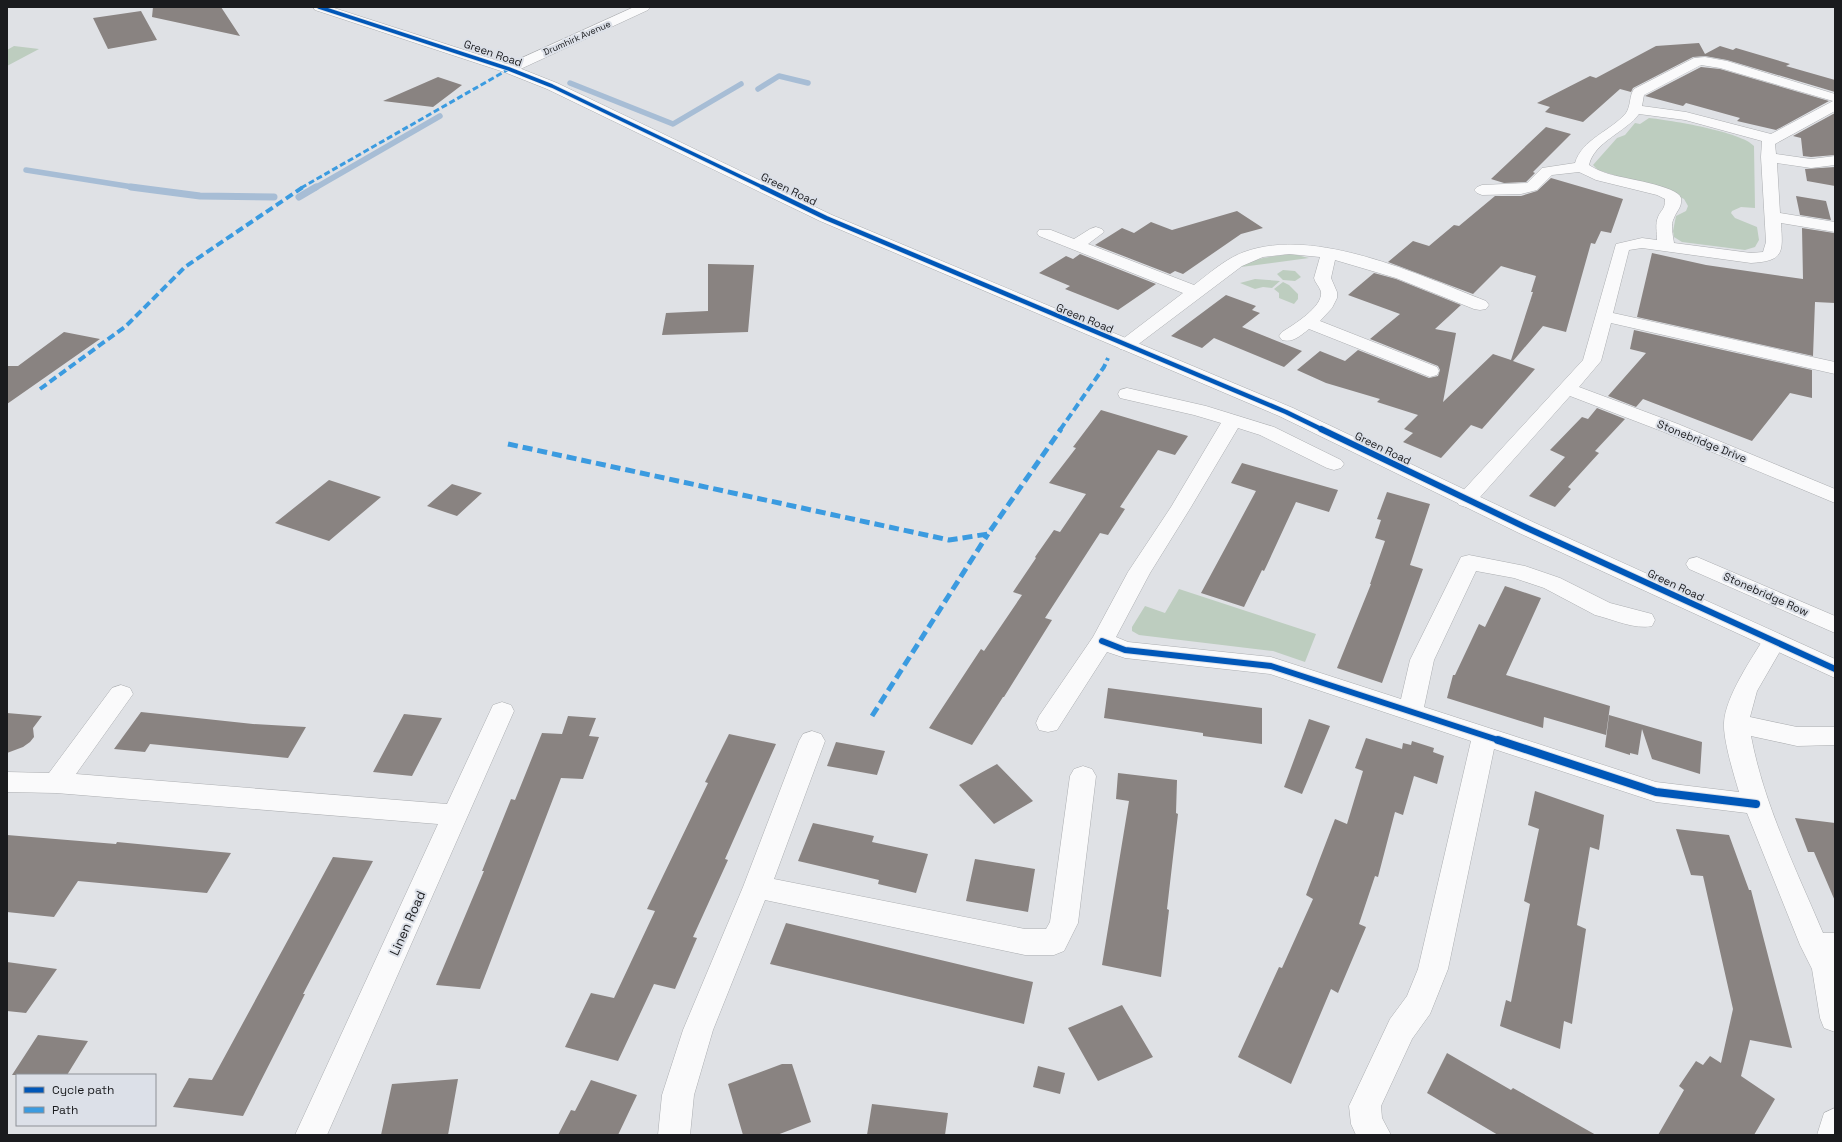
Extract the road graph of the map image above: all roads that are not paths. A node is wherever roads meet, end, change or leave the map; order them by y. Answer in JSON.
{"nodes":[{"id":1,"x":319,"y":7,"type":"edge"},
{"id":2,"x":644,"y":7,"type":"edge"},
{"id":3,"x":510,"y":69,"type":"junction"},
{"id":4,"x":1835,"y":98,"type":"edge"},
{"id":5,"x":1835,"y":105,"type":"edge"},
{"id":6,"x":1635,"y":109,"type":"junction"},
{"id":7,"x":1772,"y":139,"type":"junction"},
{"id":8,"x":1768,"y":157,"type":"junction"},
{"id":9,"x":1835,"y":160,"type":"edge"},
{"id":10,"x":1581,"y":167,"type":"junction"},
{"id":11,"x":1482,"y":190,"type":"dead end"},
{"id":12,"x":1773,"y":217,"type":"junction"},
{"id":13,"x":1835,"y":227,"type":"edge"},
{"id":14,"x":1096,"y":232,"type":"dead end"},
{"id":15,"x":1045,"y":233,"type":"dead end"},
{"id":16,"x":1076,"y":245,"type":"junction"},
{"id":17,"x":1666,"y":246,"type":"junction"},
{"id":18,"x":1329,"y":254,"type":"junction"},
{"id":19,"x":1196,"y":292,"type":"junction"},
{"id":20,"x":1480,"y":305,"type":"dead end"},
{"id":21,"x":1604,"y":316,"type":"junction"},
{"id":22,"x":1306,"y":322,"type":"junction"},
{"id":23,"x":1288,"y":336,"type":"dead end"},
{"id":24,"x":1126,"y":345,"type":"junction"},
{"id":25,"x":1835,"y":368,"type":"edge"},
{"id":26,"x":1430,"y":371,"type":"dead end"},
{"id":27,"x":1568,"y":389,"type":"junction"},
{"id":28,"x":1127,"y":394,"type":"dead end"},
{"id":29,"x":1233,"y":420,"type":"junction"},
{"id":30,"x":1334,"y":464,"type":"dead end"},
{"id":31,"x":1835,"y":497,"type":"edge"},
{"id":32,"x":1466,"y":500,"type":"junction"},
{"id":33,"x":1696,"y":564,"type":"dead end"},
{"id":34,"x":1644,"y":620,"type":"dead end"},
{"id":35,"x":1835,"y":625,"type":"edge"},
{"id":36,"x":1102,"y":641,"type":"junction"},
{"id":37,"x":1774,"y":641,"type":"junction"},
{"id":38,"x":1835,"y":669,"type":"edge"},
{"id":39,"x":121,"y":694,"type":"dead end"},
{"id":40,"x":502,"y":711,"type":"dead end"},
{"id":41,"x":1411,"y":711,"type":"junction"},
{"id":42,"x":1048,"y":723,"type":"dead end"},
{"id":43,"x":1736,"y":723,"type":"junction"},
{"id":44,"x":1835,"y":736,"type":"edge"},
{"id":45,"x":1484,"y":737,"type":"junction"},
{"id":46,"x":812,"y":741,"type":"dead end"},
{"id":47,"x":1083,"y":776,"type":"dead end"},
{"id":48,"x":7,"y":782,"type":"edge"},
{"id":49,"x":56,"y":784,"type":"junction"},
{"id":50,"x":1756,"y":804,"type":"junction"},
{"id":51,"x":455,"y":816,"type":"junction"},
{"id":52,"x":757,"y":887,"type":"junction"},
{"id":53,"x":1824,"y":945,"type":"edge"},
{"id":54,"x":1835,"y":1018,"type":"edge"},
{"id":55,"x":1835,"y":1124,"type":"edge"},
{"id":56,"x":311,"y":1135,"type":"edge"},
{"id":57,"x":674,"y":1135,"type":"edge"},
{"id":58,"x":1375,"y":1135,"type":"edge"},
{"id":59,"x":1832,"y":1135,"type":"edge"}],
"edges":[{"from":1,"to":3,"type":"street","name":"Green Road"},
{"from":2,"to":3,"type":"street","name":"Drumhirk Avenue"},
{"from":3,"to":24,"type":"street","name":"Green Road"},
{"from":4,"to":6,"type":"street"},
{"from":5,"to":7,"type":"street"},
{"from":6,"to":7,"type":"street"},
{"from":6,"to":10,"type":"street"},
{"from":7,"to":8,"type":"street"},
{"from":8,"to":9,"type":"street"},
{"from":8,"to":12,"type":"street"},
{"from":10,"to":11,"type":"street"},
{"from":10,"to":17,"type":"street"},
{"from":12,"to":13,"type":"street"},
{"from":12,"to":17,"type":"street"},
{"from":14,"to":16,"type":"street"},
{"from":15,"to":16,"type":"street"},
{"from":16,"to":19,"type":"street"},
{"from":17,"to":21,"type":"street"},
{"from":18,"to":19,"type":"street"},
{"from":18,"to":20,"type":"street"},
{"from":18,"to":22,"type":"street"},
{"from":19,"to":24,"type":"street"},
{"from":21,"to":25,"type":"street"},
{"from":21,"to":27,"type":"street"},
{"from":22,"to":23,"type":"street"},
{"from":22,"to":26,"type":"street"},
{"from":24,"to":32,"type":"street","name":"Green Road"},
{"from":27,"to":31,"type":"street","name":"Stonebridge Drive"},
{"from":27,"to":32,"type":"street"},
{"from":28,"to":29,"type":"street"},
{"from":29,"to":30,"type":"street"},
{"from":29,"to":36,"type":"street"},
{"from":32,"to":37,"type":"street","name":"Green Road"},
{"from":33,"to":35,"type":"street","name":"Stonebridge Row"},
{"from":34,"to":41,"type":"street"},
{"from":36,"to":41,"type":"street"},
{"from":36,"to":42,"type":"street"},
{"from":37,"to":38,"type":"street","name":"Green Road"},
{"from":37,"to":43,"type":"street"},
{"from":39,"to":49,"type":"street"},
{"from":40,"to":51,"type":"street","name":"Linen Road"},
{"from":41,"to":45,"type":"street"},
{"from":43,"to":44,"type":"street"},
{"from":43,"to":50,"type":"street"},
{"from":45,"to":50,"type":"street"},
{"from":45,"to":58,"type":"street"},
{"from":46,"to":52,"type":"street"},
{"from":47,"to":52,"type":"street"},
{"from":48,"to":49,"type":"street"},
{"from":49,"to":51,"type":"street"},
{"from":50,"to":53,"type":"street"},
{"from":51,"to":56,"type":"street","name":"Linen Road"},
{"from":52,"to":57,"type":"street"},
{"from":53,"to":54,"type":"street"},
{"from":55,"to":59,"type":"street"}]}
